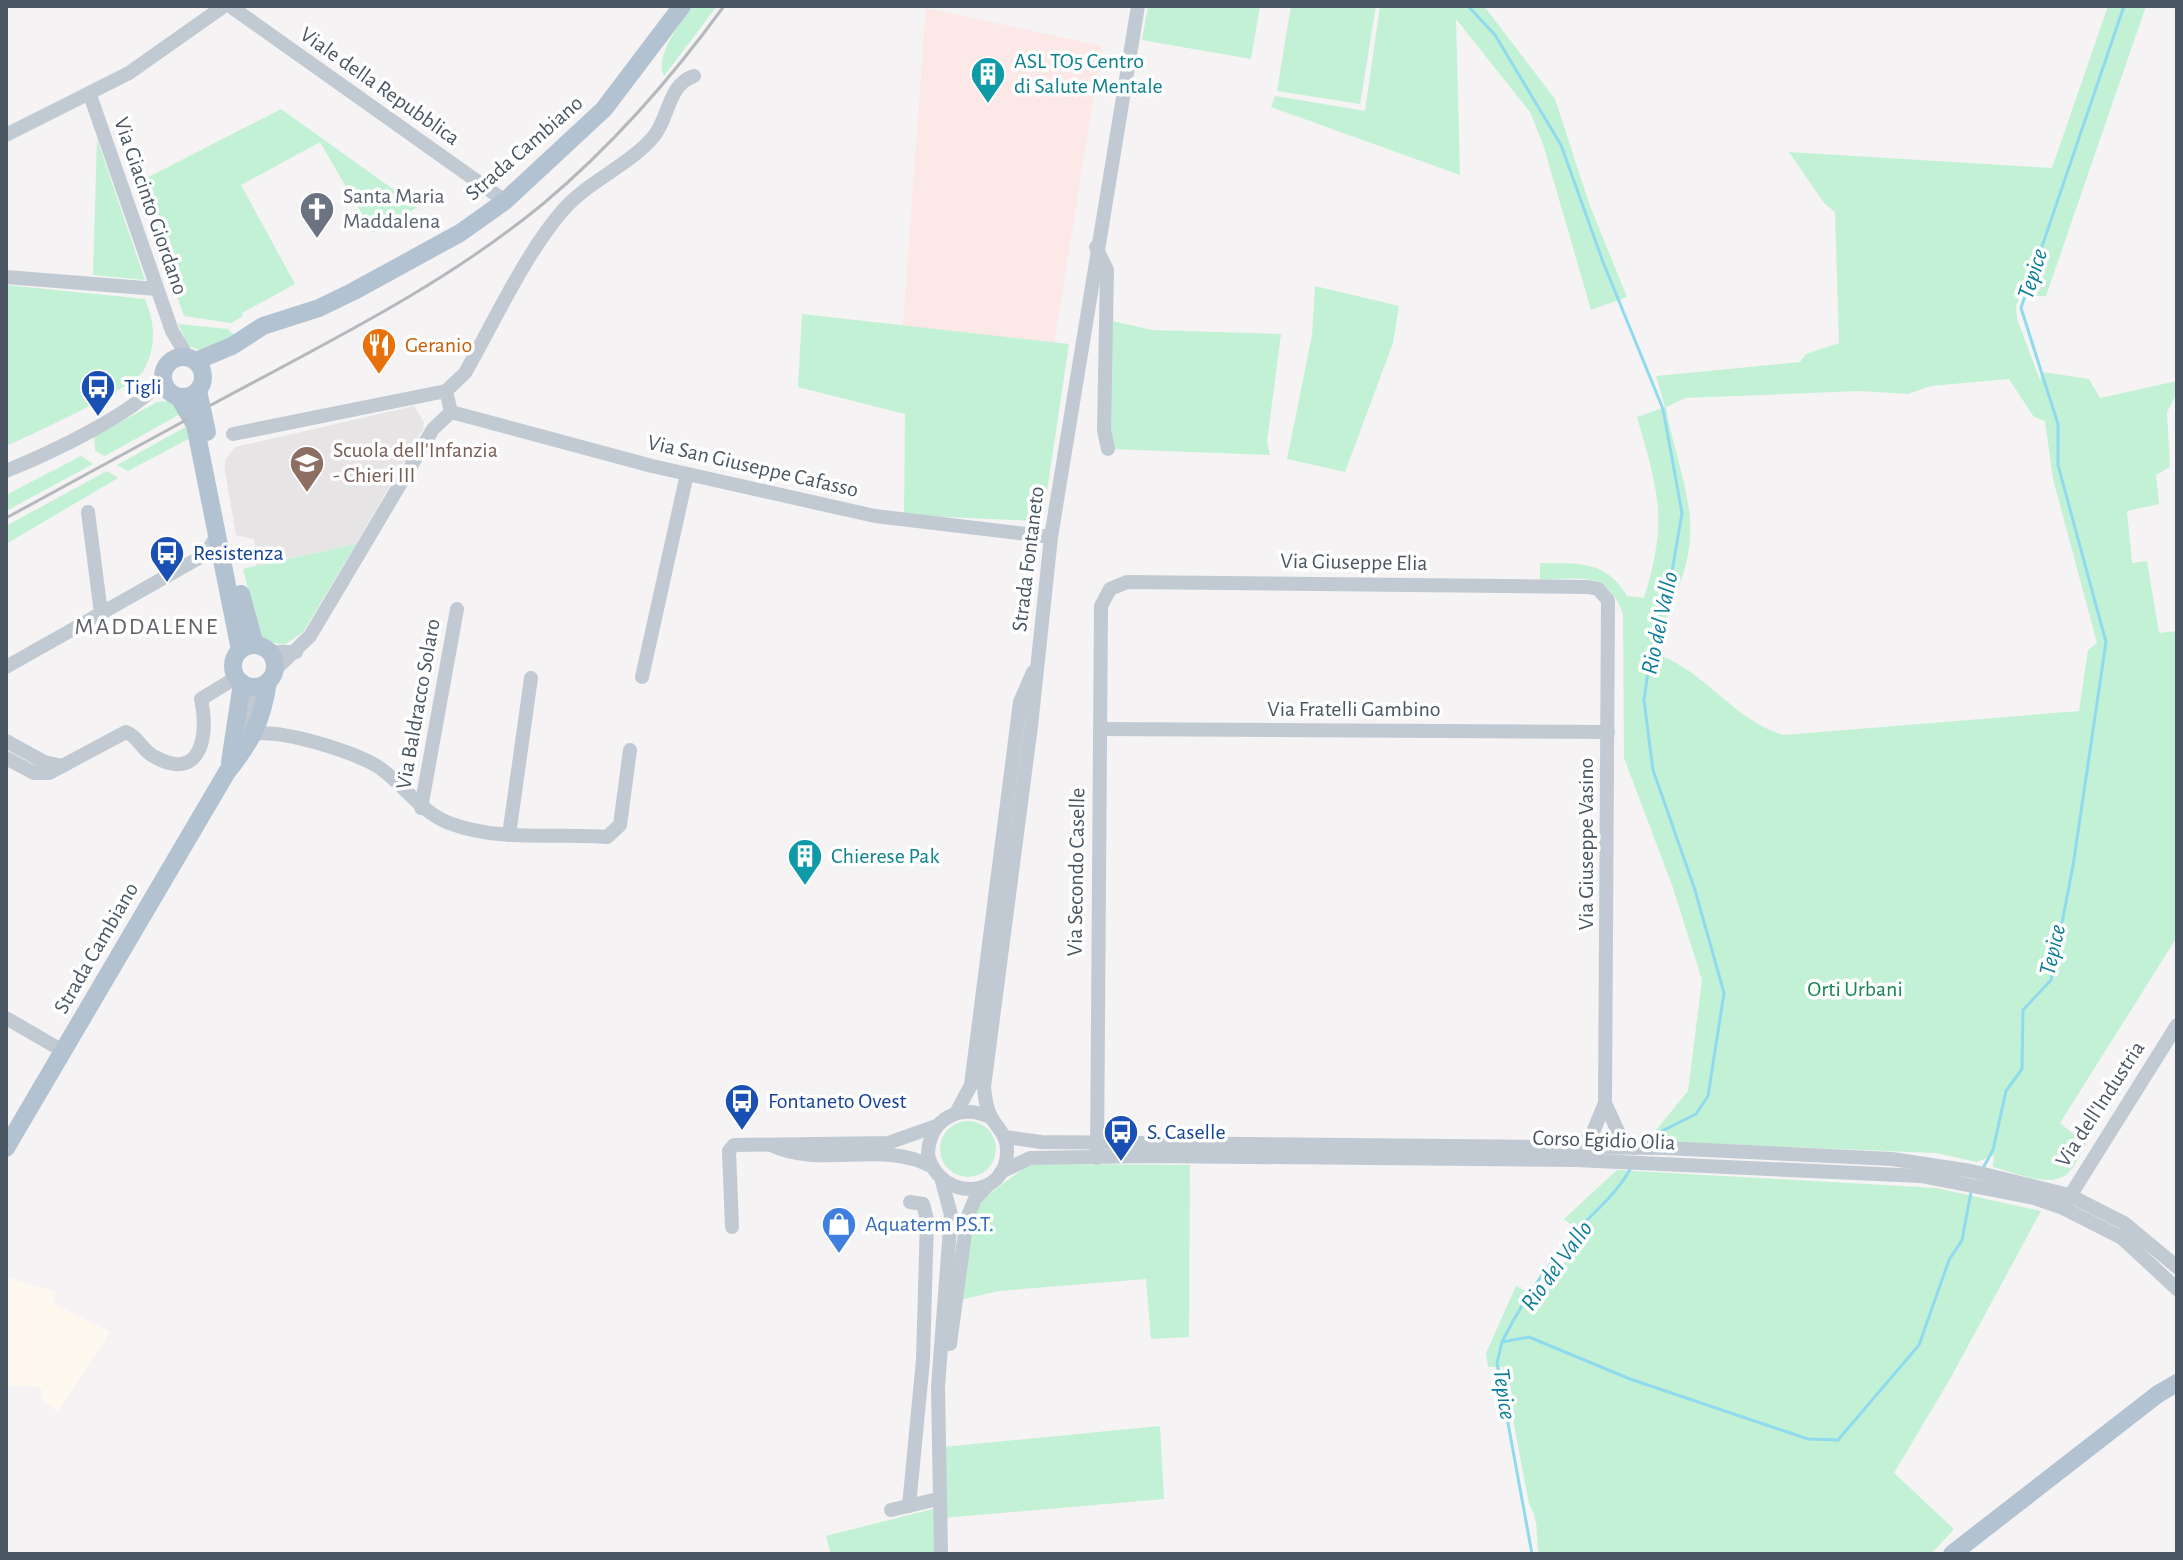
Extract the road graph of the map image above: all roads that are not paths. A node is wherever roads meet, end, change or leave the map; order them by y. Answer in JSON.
{"nodes":[{"id":1,"x":227,"y":6,"type":"edge"},
{"id":2,"x":682,"y":6,"type":"edge"},
{"id":3,"x":1138,"y":6,"type":"edge"},
{"id":4,"x":694,"y":76,"type":"dead end"},
{"id":5,"x":90,"y":95,"type":"junction"},
{"id":6,"x":6,"y":135,"type":"edge"},
{"id":7,"x":505,"y":201,"type":"junction"},
{"id":8,"x":1096,"y":247,"type":"junction"},
{"id":9,"x":6,"y":277,"type":"edge"},
{"id":10,"x":157,"y":289,"type":"junction"},
{"id":11,"x":192,"y":368,"type":"junction"},
{"id":12,"x":163,"y":378,"type":"junction"},
{"id":13,"x":446,"y":391,"type":"junction"},
{"id":14,"x":176,"y":396,"type":"junction"},
{"id":15,"x":145,"y":399,"type":"junction"},
{"id":16,"x":451,"y":412,"type":"junction"},
{"id":17,"x":233,"y":434,"type":"dead end"},
{"id":18,"x":1108,"y":449,"type":"dead end"},
{"id":19,"x":6,"y":471,"type":"edge"},
{"id":20,"x":687,"y":474,"type":"junction"},
{"id":21,"x":88,"y":512,"type":"dead end"},
{"id":22,"x":217,"y":535,"type":"junction"},
{"id":23,"x":1051,"y":537,"type":"junction"},
{"id":24,"x":206,"y":554,"type":"junction"},
{"id":25,"x":224,"y":571,"type":"junction"},
{"id":26,"x":1110,"y":589,"type":"joint"},
{"id":27,"x":1598,"y":589,"type":"joint"},
{"id":28,"x":457,"y":609,"type":"dead end"},
{"id":29,"x":101,"y":613,"type":"junction"},
{"id":30,"x":255,"y":649,"type":"junction"},
{"id":31,"x":296,"y":652,"type":"junction"},
{"id":32,"x":1038,"y":661,"type":"junction"},
{"id":33,"x":6,"y":667,"type":"edge"},
{"id":34,"x":642,"y":677,"type":"dead end"},
{"id":35,"x":531,"y":678,"type":"dead end"},
{"id":36,"x":254,"y":680,"type":"junction"},
{"id":37,"x":1100,"y":729,"type":"junction"},
{"id":38,"x":1608,"y":732,"type":"junction"},
{"id":39,"x":253,"y":734,"type":"junction"},
{"id":40,"x":6,"y":741,"type":"edge"},
{"id":41,"x":630,"y":750,"type":"dead end"},
{"id":42,"x":6,"y":758,"type":"edge"},
{"id":43,"x":63,"y":766,"type":"junction"},
{"id":44,"x":227,"y":772,"type":"junction"},
{"id":45,"x":421,"y":808,"type":"junction"},
{"id":46,"x":509,"y":835,"type":"junction"},
{"id":47,"x":6,"y":1018,"type":"edge"},
{"id":48,"x":2177,"y":1025,"type":"edge"},
{"id":49,"x":63,"y":1051,"type":"junction"},
{"id":50,"x":1605,"y":1103,"type":"junction"},
{"id":51,"x":956,"y":1113,"type":"junction"},
{"id":52,"x":992,"y":1118,"type":"junction"},
{"id":53,"x":936,"y":1126,"type":"junction"},
{"id":54,"x":1005,"y":1137,"type":"junction"},
{"id":55,"x":1096,"y":1142,"type":"junction"},
{"id":56,"x":767,"y":1143,"type":"junction"},
{"id":57,"x":6,"y":1148,"type":"edge"},
{"id":58,"x":1576,"y":1148,"type":"junction"},
{"id":59,"x":1635,"y":1148,"type":"junction"},
{"id":60,"x":1097,"y":1158,"type":"junction"},
{"id":61,"x":931,"y":1166,"type":"junction"},
{"id":62,"x":1001,"y":1172,"type":"junction"},
{"id":63,"x":1968,"y":1178,"type":"junction"},
{"id":64,"x":942,"y":1181,"type":"junction"},
{"id":65,"x":989,"y":1184,"type":"junction"},
{"id":66,"x":910,"y":1202,"type":"dead end"},
{"id":67,"x":2066,"y":1202,"type":"junction"},
{"id":68,"x":732,"y":1227,"type":"dead end"},
{"id":69,"x":2177,"y":1267,"type":"edge"},
{"id":70,"x":2177,"y":1289,"type":"edge"},
{"id":71,"x":2177,"y":1367,"type":"edge"},
{"id":72,"x":2177,"y":1383,"type":"edge"},
{"id":73,"x":2158,"y":1394,"type":"junction"},
{"id":74,"x":939,"y":1412,"type":"junction"},
{"id":75,"x":938,"y":1499,"type":"junction"},
{"id":76,"x":909,"y":1506,"type":"junction"},
{"id":77,"x":891,"y":1510,"type":"dead end"},
{"id":78,"x":941,"y":1554,"type":"edge"},
{"id":79,"x":1952,"y":1554,"type":"edge"}],
"edges":[{"from":1,"to":5,"type":"street"},
{"from":1,"to":7,"type":"street","name":"Viale della Repubblica"},
{"from":2,"to":7,"type":"main road","name":"Strada Cambiano"},
{"from":3,"to":8,"type":"street","name":"Strada Fontaneto"},
{"from":4,"to":13,"type":"street"},
{"from":5,"to":6,"type":"street"},
{"from":5,"to":10,"type":"street","name":"Via Giacinto Giordano"},
{"from":7,"to":11,"type":"main road","name":"Strada Cambiano"},
{"from":8,"to":18,"type":"street"},
{"from":8,"to":23,"type":"street","name":"Strada Fontaneto"},
{"from":9,"to":10,"type":"street"},
{"from":10,"to":11,"type":"street","name":"Via Giacinto Giordano"},
{"from":11,"to":12,"type":"main road"},
{"from":11,"to":14,"type":"main road","name":"Strada Cambiano"},
{"from":11,"to":30,"type":"main road"},
{"from":12,"to":14,"type":"main road"},
{"from":12,"to":15,"type":"street"},
{"from":13,"to":16,"type":"street"},
{"from":13,"to":17,"type":"street"},
{"from":14,"to":15,"type":"street"},
{"from":14,"to":22,"type":"main road"},
{"from":15,"to":19,"type":"street"},
{"from":16,"to":20,"type":"street","name":"Via San Giuseppe Cafasso"},
{"from":16,"to":31,"type":"street"},
{"from":20,"to":23,"type":"street","name":"Via San Giuseppe Cafasso"},
{"from":20,"to":34,"type":"street"},
{"from":21,"to":29,"type":"street"},
{"from":22,"to":24,"type":"street"},
{"from":22,"to":25,"type":"main road"},
{"from":23,"to":32,"type":"street","name":"Strada Fontaneto"},
{"from":24,"to":25,"type":"street"},
{"from":24,"to":29,"type":"street"},
{"from":25,"to":30,"type":"main road"},
{"from":26,"to":27,"type":"street","name":"Via Giuseppe Elia"},
{"from":26,"to":37,"type":"street","name":"Via Secondo Caselle"},
{"from":27,"to":38,"type":"street","name":"Via Giuseppe Vasino"},
{"from":28,"to":45,"type":"street","name":"Via Baldracco Solaro"},
{"from":29,"to":33,"type":"street"},
{"from":30,"to":31,"type":"street"},
{"from":30,"to":36,"type":"main road"},
{"from":30,"to":36,"type":"main road"},
{"from":31,"to":36,"type":"street"},
{"from":32,"to":51,"type":"street"},
{"from":32,"to":52,"type":"street","name":"Strada Fontaneto"},
{"from":35,"to":46,"type":"street"},
{"from":36,"to":39,"type":"main road","name":"Strada Cambiano"},
{"from":36,"to":43,"type":"street"},
{"from":36,"to":44,"type":"main road","name":"Strada Cambiano"},
{"from":37,"to":38,"type":"street","name":"Via Fratelli Gambino"},
{"from":37,"to":55,"type":"street","name":"Via Secondo Caselle"},
{"from":38,"to":50,"type":"street","name":"Via Giuseppe Vasino"},
{"from":39,"to":44,"type":"main road","name":"Strada Cambiano"},
{"from":39,"to":45,"type":"street"},
{"from":40,"to":43,"type":"street"},
{"from":41,"to":46,"type":"street"},
{"from":42,"to":43,"type":"street"},
{"from":44,"to":49,"type":"main road","name":"Strada Cambiano"},
{"from":45,"to":46,"type":"street"},
{"from":47,"to":49,"type":"street"},
{"from":48,"to":67,"type":"street","name":"Via dell'Industria"},
{"from":49,"to":57,"type":"main road","name":"Strada Cambiano"},
{"from":50,"to":58,"type":"street","name":"Via Giuseppe Vasino"},
{"from":50,"to":59,"type":"street","name":"Via Giuseppe Vasino"},
{"from":51,"to":52,"type":"street"},
{"from":51,"to":53,"type":"street"},
{"from":52,"to":54,"type":"street","name":"Strada Fontaneto"},
{"from":53,"to":56,"type":"street"},
{"from":53,"to":61,"type":"street"},
{"from":54,"to":55,"type":"street","name":"Corso Egidio Olia"},
{"from":54,"to":62,"type":"street"},
{"from":55,"to":58,"type":"street","name":"Corso Egidio Olia"},
{"from":55,"to":60,"type":"street","name":"Via Secondo Caselle"},
{"from":56,"to":61,"type":"street"},
{"from":56,"to":68,"type":"street"},
{"from":58,"to":59,"type":"street","name":"Corso Egidio Olia"},
{"from":59,"to":63,"type":"street","name":"Corso Egidio Olia"},
{"from":60,"to":62,"type":"street","name":"Corso Egidio Olia"},
{"from":60,"to":63,"type":"street","name":"Corso Egidio Olia"},
{"from":61,"to":64,"type":"street"},
{"from":62,"to":65,"type":"street"},
{"from":63,"to":67,"type":"street","name":"Corso Egidio Olia"},
{"from":64,"to":65,"type":"street"},
{"from":64,"to":74,"type":"street"},
{"from":65,"to":74,"type":"street"},
{"from":66,"to":76,"type":"street"},
{"from":67,"to":69,"type":"street","name":"Corso Egidio Olia"},
{"from":67,"to":70,"type":"street","name":"Corso Egidio Olia"},
{"from":71,"to":73,"type":"main road"},
{"from":72,"to":73,"type":"main road"},
{"from":73,"to":79,"type":"main road"},
{"from":74,"to":75,"type":"street"},
{"from":75,"to":76,"type":"street"},
{"from":75,"to":78,"type":"street"},
{"from":76,"to":77,"type":"street"}]}
